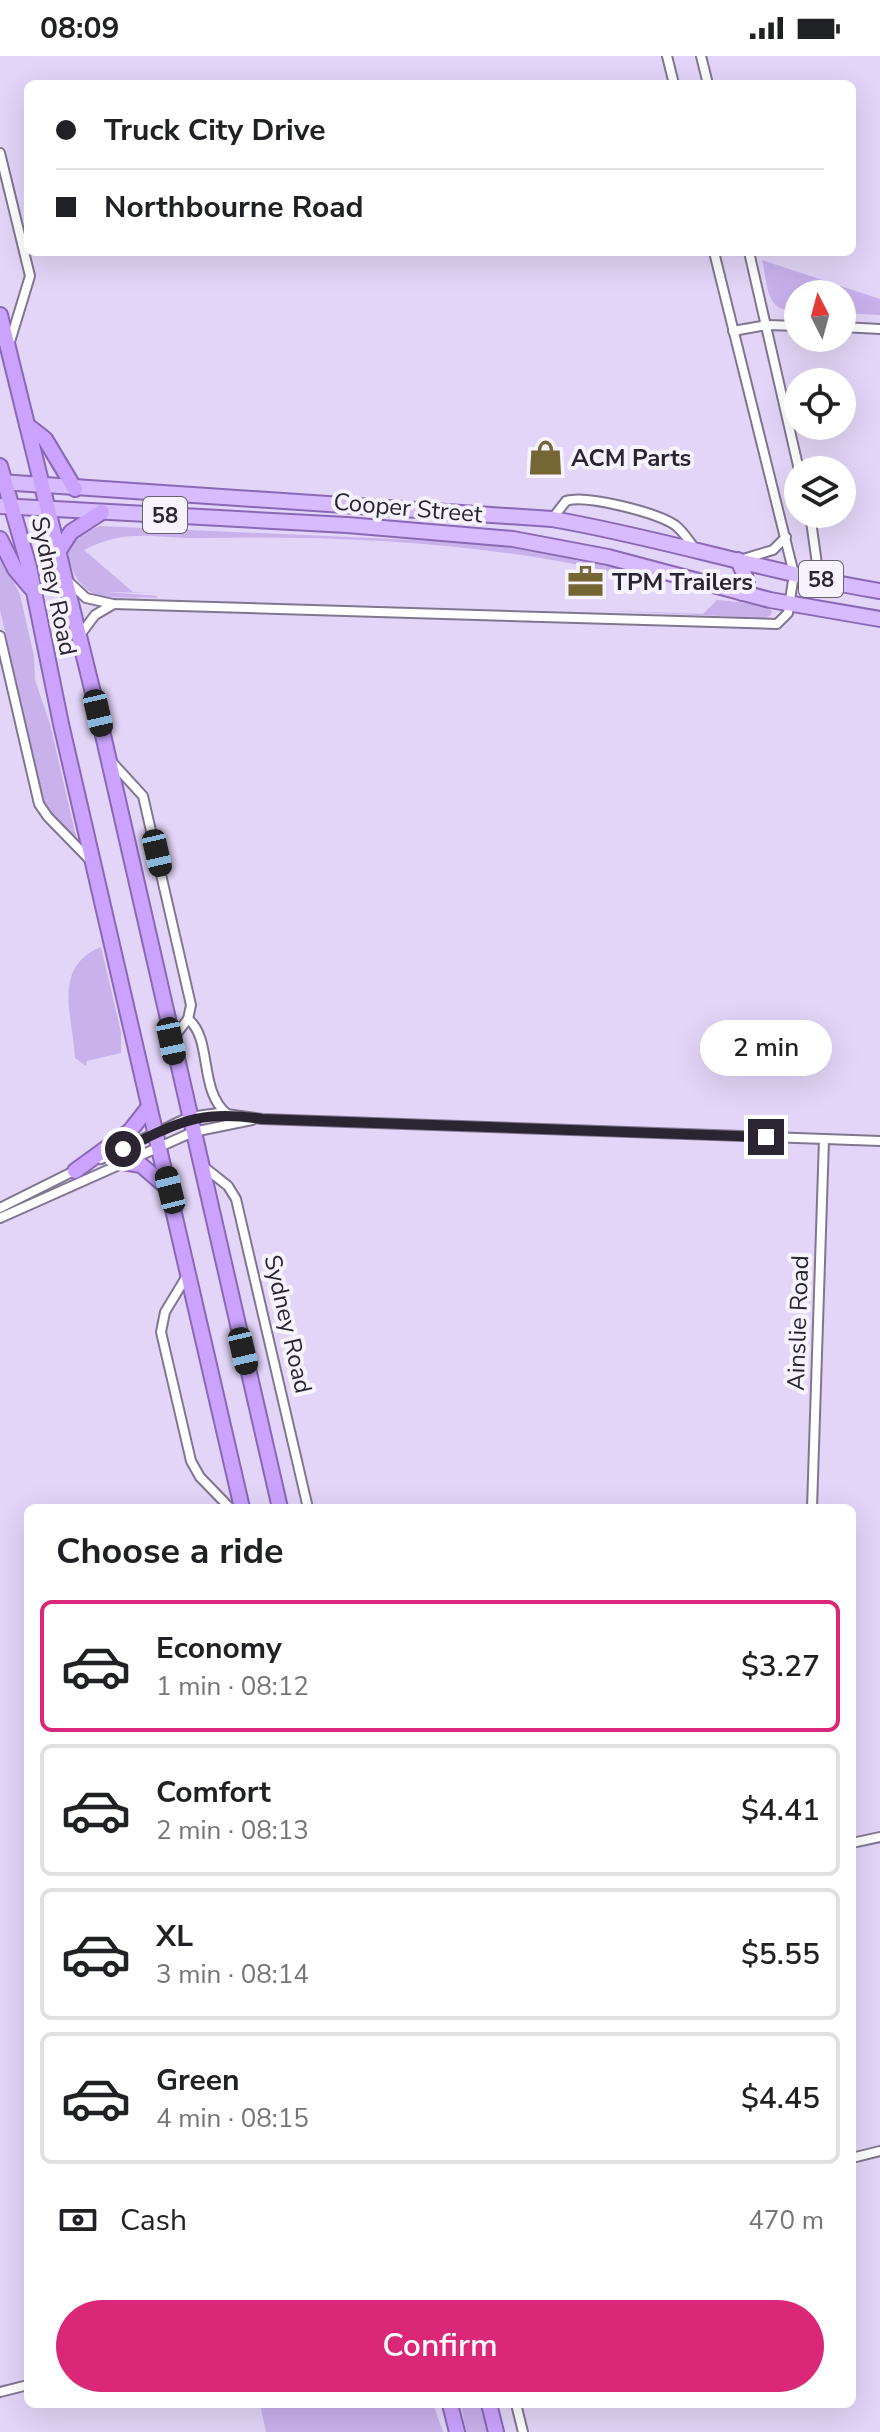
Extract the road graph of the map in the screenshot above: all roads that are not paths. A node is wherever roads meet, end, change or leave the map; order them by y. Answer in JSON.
{"nodes":[{"id":1,"x":667,"y":56,"type":"edge"},
{"id":2,"x":701,"y":56,"type":"edge"},
{"id":3,"x":673,"y":80,"type":"edge"},
{"id":4,"x":707,"y":80,"type":"edge"},
{"id":5,"x":0,"y":153,"type":"edge"},
{"id":6,"x":24,"y":251,"type":"edge"},
{"id":7,"x":25,"y":256,"type":"edge"},
{"id":8,"x":715,"y":256,"type":"edge"},
{"id":9,"x":750,"y":256,"type":"edge"},
{"id":10,"x":0,"y":315,"type":"edge"},
{"id":11,"x":767,"y":325,"type":"junction"},
{"id":12,"x":784,"y":326,"type":"edge"},
{"id":13,"x":856,"y":328,"type":"edge"},
{"id":14,"x":880,"y":329,"type":"edge"},
{"id":15,"x":733,"y":331,"type":"junction"},
{"id":16,"x":8,"y":349,"type":"junction"},
{"id":17,"x":27,"y":425,"type":"junction"},
{"id":18,"x":796,"y":456,"type":"edge"},
{"id":19,"x":0,"y":466,"type":"edge"},
{"id":20,"x":3,"y":482,"type":"edge"},
{"id":21,"x":41,"y":487,"type":"junction"},
{"id":22,"x":75,"y":489,"type":"junction"},
{"id":23,"x":256,"y":499,"type":"junction"},
{"id":24,"x":7,"y":506,"type":"edge"},
{"id":25,"x":47,"y":508,"type":"junction"},
{"id":26,"x":102,"y":512,"type":"junction"},
{"id":27,"x":505,"y":514,"type":"junction"},
{"id":28,"x":552,"y":519,"type":"junction"},
{"id":29,"x":255,"y":520,"type":"junction"},
{"id":30,"x":812,"y":528,"type":"edge"},
{"id":31,"x":786,"y":537,"type":"junction"},
{"id":32,"x":0,"y":539,"type":"edge"},
{"id":33,"x":513,"y":539,"type":"junction"},
{"id":34,"x":570,"y":549,"type":"junction"},
{"id":35,"x":695,"y":549,"type":"junction"},
{"id":36,"x":58,"y":553,"type":"junction"},
{"id":37,"x":738,"y":560,"type":"junction"},
{"id":38,"x":794,"y":574,"type":"junction"},
{"id":39,"x":65,"y":578,"type":"junction"},
{"id":40,"x":824,"y":580,"type":"junction"},
{"id":41,"x":34,"y":591,"type":"junction"},
{"id":42,"x":742,"y":593,"type":"junction"},
{"id":43,"x":879,"y":595,"type":"edge"},
{"id":44,"x":791,"y":603,"type":"junction"},
{"id":45,"x":113,"y":604,"type":"junction"},
{"id":46,"x":880,"y":619,"type":"edge"},
{"id":47,"x":80,"y":635,"type":"junction"},
{"id":48,"x":0,"y":636,"type":"edge"},
{"id":49,"x":109,"y":759,"type":"junction"},
{"id":50,"x":92,"y":862,"type":"junction"},
{"id":51,"x":188,"y":1019,"type":"junction"},
{"id":52,"x":171,"y":1041,"type":"junction"},
{"id":53,"x":148,"y":1108,"type":"junction"},
{"id":54,"x":227,"y":1114,"type":"junction"},
{"id":55,"x":262,"y":1119,"type":"junction"},
{"id":56,"x":191,"y":1125,"type":"junction"},
{"id":57,"x":824,"y":1139,"type":"junction"},
{"id":58,"x":158,"y":1140,"type":"junction"},
{"id":59,"x":880,"y":1141,"type":"edge"},
{"id":60,"x":123,"y":1162,"type":"junction"},
{"id":61,"x":200,"y":1164,"type":"junction"},
{"id":62,"x":75,"y":1171,"type":"junction"},
{"id":63,"x":170,"y":1190,"type":"junction"},
{"id":64,"x":0,"y":1208,"type":"edge"},
{"id":65,"x":0,"y":1218,"type":"edge"},
{"id":66,"x":189,"y":1273,"type":"junction"},
{"id":67,"x":226,"y":1504,"type":"edge"},
{"id":68,"x":241,"y":1504,"type":"edge"},
{"id":69,"x":279,"y":1504,"type":"edge"},
{"id":70,"x":307,"y":1504,"type":"edge"},
{"id":71,"x":812,"y":1504,"type":"edge"},
{"id":72,"x":880,"y":1837,"type":"edge"},
{"id":73,"x":856,"y":1842,"type":"edge"},
{"id":74,"x":880,"y":2151,"type":"edge"},
{"id":75,"x":856,"y":2157,"type":"edge"},
{"id":76,"x":24,"y":2386,"type":"edge"},
{"id":77,"x":0,"y":2392,"type":"edge"},
{"id":78,"x":451,"y":2408,"type":"edge"},
{"id":79,"x":490,"y":2408,"type":"edge"},
{"id":80,"x":517,"y":2408,"type":"edge"},
{"id":81,"x":457,"y":2432,"type":"edge"},
{"id":82,"x":496,"y":2432,"type":"edge"},
{"id":83,"x":523,"y":2432,"type":"edge"}],
"edges":[{"from":1,"to":3,"type":"street"},
{"from":2,"to":4,"type":"street"},
{"from":5,"to":6,"type":"street"},
{"from":7,"to":16,"type":"street"},
{"from":8,"to":15,"type":"street"},
{"from":9,"to":11,"type":"street"},
{"from":10,"to":16,"type":"highway","name":"Sydney Road"},
{"from":11,"to":12,"type":"street"},
{"from":11,"to":15,"type":"street"},
{"from":11,"to":18,"type":"street"},
{"from":13,"to":14,"type":"street"},
{"from":15,"to":31,"type":"street"},
{"from":16,"to":17,"type":"highway","name":"Sydney Road"},
{"from":17,"to":21,"type":"highway","name":"Sydney Road"},
{"from":17,"to":22,"type":"highway"},
{"from":19,"to":20,"type":"highway","name":"Sydney Road"},
{"from":20,"to":21,"type":"main road","name":"Cooper Street","number":"58"},
{"from":20,"to":24,"type":"highway","name":"Sydney Road"},
{"from":21,"to":22,"type":"main road","name":"Cooper Street","number":"58"},
{"from":21,"to":25,"type":"highway","name":"Sydney Road"},
{"from":22,"to":23,"type":"main road","name":"Cooper Street","number":"58"},
{"from":23,"to":27,"type":"main road","name":"Cooper Street","number":"58"},
{"from":23,"to":29,"type":"main road"},
{"from":24,"to":25,"type":"main road","name":"Cooper Street","number":"58"},
{"from":24,"to":41,"type":"highway","name":"Sydney Road"},
{"from":25,"to":26,"type":"main road","name":"Cooper Street","number":"58"},
{"from":25,"to":36,"type":"highway","name":"Sydney Road"},
{"from":26,"to":29,"type":"main road","name":"Cooper Street","number":"58"},
{"from":26,"to":36,"type":"highway"},
{"from":27,"to":28,"type":"main road","name":"Cooper Street","number":"58"},
{"from":27,"to":33,"type":"main road"},
{"from":28,"to":34,"type":"main road"},
{"from":28,"to":35,"type":"main road","name":"Cooper Street","number":"58"},
{"from":28,"to":35,"type":"street"},
{"from":29,"to":33,"type":"main road","name":"Cooper Street","number":"58"},
{"from":30,"to":40,"type":"street"},
{"from":31,"to":37,"type":"street"},
{"from":31,"to":38,"type":"street"},
{"from":32,"to":41,"type":"highway"},
{"from":33,"to":34,"type":"main road","name":"Cooper Street","number":"58"},
{"from":34,"to":42,"type":"main road","name":"Cooper Street","number":"58"},
{"from":35,"to":37,"type":"main road","name":"Cooper Street","number":"58"},
{"from":36,"to":39,"type":"highway","name":"Sydney Road"},
{"from":37,"to":38,"type":"main road","name":"Cooper Street","number":"58"},
{"from":37,"to":42,"type":"main road"},
{"from":38,"to":40,"type":"main road","name":"Cooper Street","number":"58"},
{"from":38,"to":44,"type":"street"},
{"from":39,"to":45,"type":"street"},
{"from":39,"to":47,"type":"highway","name":"Sydney Road"},
{"from":40,"to":43,"type":"main road","name":"Cooper Street","number":"58"},
{"from":41,"to":50,"type":"highway","name":"Sydney Road"},
{"from":42,"to":44,"type":"main road","name":"Cooper Street","number":"58"},
{"from":44,"to":45,"type":"street"},
{"from":44,"to":46,"type":"main road","name":"Cooper Street","number":"58"},
{"from":45,"to":47,"type":"street"},
{"from":47,"to":49,"type":"highway","name":"Sydney Road"},
{"from":48,"to":50,"type":"street"},
{"from":49,"to":51,"type":"street","name":"Sydney Road"},
{"from":49,"to":52,"type":"highway","name":"Sydney Road"},
{"from":50,"to":53,"type":"highway","name":"Sydney Road"},
{"from":51,"to":52,"type":"street"},
{"from":51,"to":54,"type":"street","name":"Sydney Road"},
{"from":52,"to":56,"type":"highway","name":"Sydney Road"},
{"from":53,"to":58,"type":"highway","name":"Sydney Road"},
{"from":53,"to":62,"type":"highway"},
{"from":54,"to":55,"type":"street"},
{"from":54,"to":56,"type":"street"},
{"from":55,"to":56,"type":"street"},
{"from":55,"to":57,"type":"street"},
{"from":56,"to":58,"type":"street"},
{"from":56,"to":58,"type":"street"},
{"from":56,"to":61,"type":"highway","name":"Sydney Road"},
{"from":57,"to":59,"type":"street"},
{"from":57,"to":71,"type":"street","name":"Ainslie Road"},
{"from":58,"to":60,"type":"street"},
{"from":58,"to":62,"type":"street"},
{"from":58,"to":63,"type":"highway","name":"Sydney Road"},
{"from":60,"to":63,"type":"highway"},
{"from":60,"to":65,"type":"street"},
{"from":61,"to":69,"type":"highway","name":"Sydney Road"},
{"from":61,"to":70,"type":"street","name":"Sydney Road"},
{"from":62,"to":64,"type":"street"},
{"from":63,"to":66,"type":"highway","name":"Sydney Road"},
{"from":66,"to":67,"type":"street"},
{"from":66,"to":68,"type":"highway","name":"Sydney Road"},
{"from":72,"to":73,"type":"street"},
{"from":74,"to":75,"type":"street"},
{"from":76,"to":77,"type":"street"},
{"from":78,"to":81,"type":"highway"},
{"from":79,"to":82,"type":"highway"},
{"from":80,"to":83,"type":"street"}]}
